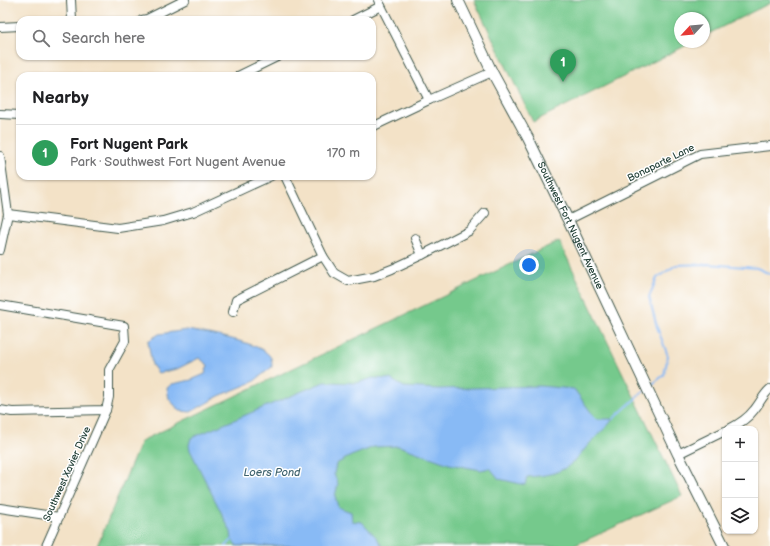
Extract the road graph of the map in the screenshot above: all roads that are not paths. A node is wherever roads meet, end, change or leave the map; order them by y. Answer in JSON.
{"nodes":[{"id":1,"x":72,"y":0,"type":"edge"},
{"id":2,"x":186,"y":0,"type":"edge"},
{"id":3,"x":458,"y":0,"type":"edge"},
{"id":4,"x":380,"y":3,"type":"edge"},
{"id":5,"x":72,"y":16,"type":"edge"},
{"id":6,"x":153,"y":16,"type":"edge"},
{"id":7,"x":359,"y":16,"type":"edge"},
{"id":8,"x":16,"y":26,"type":"edge"},
{"id":9,"x":0,"y":27,"type":"edge"},
{"id":10,"x":271,"y":60,"type":"edge"},
{"id":11,"x":246,"y":72,"type":"edge"},
{"id":12,"x":492,"y":72,"type":"junction"},
{"id":13,"x":429,"y":100,"type":"junction"},
{"id":14,"x":0,"y":114,"type":"edge"},
{"id":15,"x":16,"y":115,"type":"edge"},
{"id":16,"x":376,"y":125,"type":"edge"},
{"id":17,"x":770,"y":146,"type":"edge"},
{"id":18,"x":0,"y":156,"type":"edge"},
{"id":19,"x":262,"y":180,"type":"edge"},
{"id":20,"x":287,"y":180,"type":"edge"},
{"id":21,"x":485,"y":213,"type":"dead end"},
{"id":22,"x":8,"y":214,"type":"junction"},
{"id":23,"x":568,"y":220,"type":"junction"},
{"id":24,"x":415,"y":238,"type":"dead end"},
{"id":25,"x":0,"y":250,"type":"edge"},
{"id":26,"x":422,"y":255,"type":"junction"},
{"id":27,"x":323,"y":256,"type":"junction"},
{"id":28,"x":0,"y":305,"type":"edge"},
{"id":29,"x":233,"y":312,"type":"dead end"},
{"id":30,"x":770,"y":389,"type":"edge"},
{"id":31,"x":0,"y":410,"type":"edge"},
{"id":32,"x":106,"y":410,"type":"junction"},
{"id":33,"x":735,"y":426,"type":"edge"},
{"id":34,"x":722,"y":432,"type":"edge"},
{"id":35,"x":678,"y":454,"type":"junction"},
{"id":36,"x":0,"y":508,"type":"edge"},
{"id":37,"x":58,"y":517,"type":"junction"},
{"id":38,"x":46,"y":546,"type":"edge"},
{"id":39,"x":724,"y":546,"type":"edge"}],
"edges":[{"from":1,"to":5,"type":"street"},
{"from":2,"to":6,"type":"street"},
{"from":3,"to":12,"type":"street","name":"Southwest Fort Nugent Avenue"},
{"from":4,"to":7,"type":"street"},
{"from":4,"to":13,"type":"street"},
{"from":8,"to":9,"type":"street"},
{"from":10,"to":11,"type":"street"},
{"from":12,"to":13,"type":"street"},
{"from":12,"to":23,"type":"street","name":"Southwest Fort Nugent Avenue"},
{"from":13,"to":16,"type":"street"},
{"from":14,"to":15,"type":"street"},
{"from":17,"to":23,"type":"street","name":"Bonaparte Lane"},
{"from":18,"to":22,"type":"street"},
{"from":19,"to":22,"type":"street"},
{"from":20,"to":27,"type":"street"},
{"from":21,"to":26,"type":"street"},
{"from":22,"to":25,"type":"street"},
{"from":23,"to":35,"type":"street","name":"Southwest Fort Nugent Avenue"},
{"from":24,"to":26,"type":"street"},
{"from":26,"to":27,"type":"street"},
{"from":27,"to":29,"type":"street"},
{"from":28,"to":32,"type":"street","name":"Southwest Xavier Drive"},
{"from":30,"to":33,"type":"street"},
{"from":31,"to":32,"type":"street"},
{"from":32,"to":37,"type":"street","name":"Southwest Xavier Drive"},
{"from":34,"to":35,"type":"street"},
{"from":35,"to":39,"type":"street","name":"Southwest Fort Nugent Avenue"},
{"from":36,"to":37,"type":"street"},
{"from":37,"to":38,"type":"street","name":"Southwest Xavier Drive"}]}
